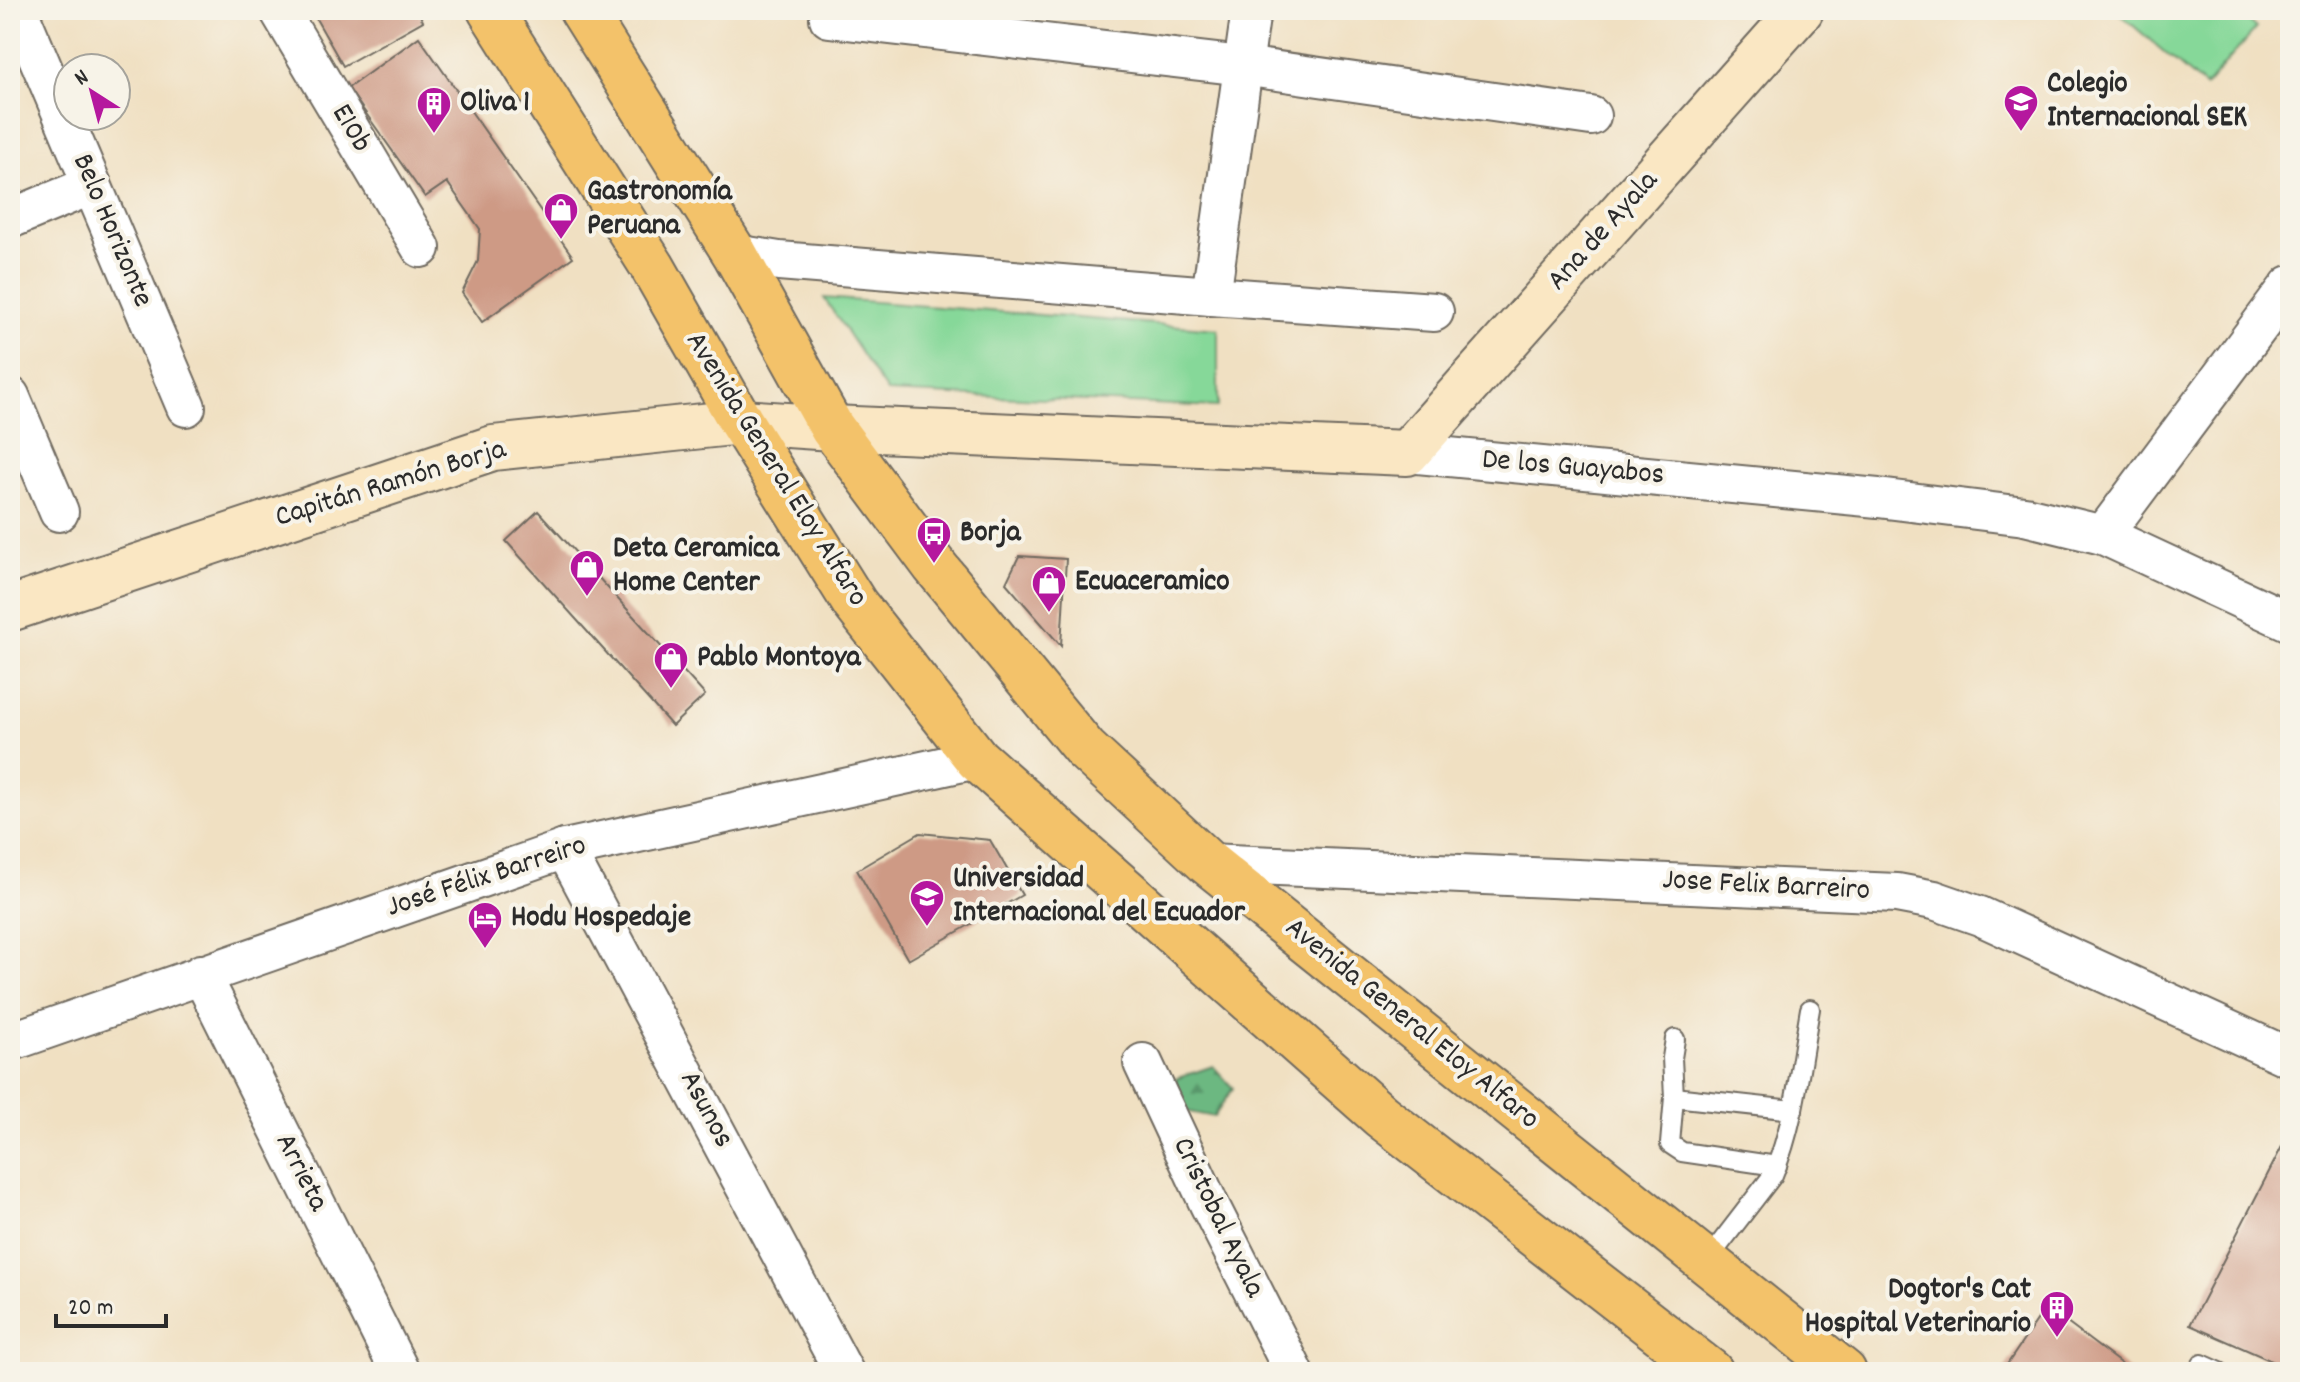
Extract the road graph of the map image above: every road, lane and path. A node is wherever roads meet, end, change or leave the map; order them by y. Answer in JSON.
{"nodes":[{"id":1,"x":18,"y":10,"type":"edge"},
{"id":2,"x":279,"y":10,"type":"edge"},
{"id":3,"x":490,"y":10,"type":"edge"},
{"id":4,"x":582,"y":10,"type":"edge"},
{"id":5,"x":1251,"y":10,"type":"edge"},
{"id":6,"x":1801,"y":10,"type":"edge"},
{"id":7,"x":829,"y":18,"type":"dead end"},
{"id":8,"x":1243,"y":66,"type":"junction"},
{"id":9,"x":1591,"y":116,"type":"dead end"},
{"id":10,"x":92,"y":185,"type":"junction"},
{"id":11,"x":10,"y":219,"type":"edge"},
{"id":12,"x":421,"y":248,"type":"dead end"},
{"id":13,"x":735,"y":254,"type":"junction"},
{"id":14,"x":2290,"y":285,"type":"edge"},
{"id":15,"x":1211,"y":296,"type":"junction"},
{"id":16,"x":1434,"y":312,"type":"dead end"},
{"id":17,"x":10,"y":396,"type":"edge"},
{"id":18,"x":186,"y":407,"type":"dead end"},
{"id":19,"x":741,"y":422,"type":"junction"},
{"id":20,"x":832,"y":428,"type":"junction"},
{"id":21,"x":1407,"y":453,"type":"junction"},
{"id":22,"x":59,"y":512,"type":"dead end"},
{"id":23,"x":2103,"y":535,"type":"junction"},
{"id":24,"x":10,"y":609,"type":"edge"},
{"id":25,"x":2290,"y":622,"type":"edge"},
{"id":26,"x":977,"y":759,"type":"junction"},
{"id":27,"x":565,"y":849,"type":"junction"},
{"id":28,"x":1208,"y":863,"type":"junction"},
{"id":29,"x":201,"y":974,"type":"junction"},
{"id":30,"x":1810,"y":1009,"type":"dead end"},
{"id":31,"x":1675,"y":1039,"type":"dead end"},
{"id":32,"x":10,"y":1042,"type":"edge"},
{"id":33,"x":2290,"y":1058,"type":"edge"},
{"id":34,"x":1143,"y":1063,"type":"dead end"},
{"id":35,"x":1674,"y":1097,"type":"junction"},
{"id":36,"x":1793,"y":1110,"type":"junction"},
{"id":37,"x":1777,"y":1166,"type":"junction"},
{"id":38,"x":1706,"y":1262,"type":"junction"},
{"id":39,"x":2202,"y":1364,"type":"dead end"},
{"id":40,"x":400,"y":1372,"type":"edge"},
{"id":41,"x":844,"y":1372,"type":"edge"},
{"id":42,"x":1294,"y":1372,"type":"edge"},
{"id":43,"x":1711,"y":1372,"type":"edge"},
{"id":44,"x":1844,"y":1372,"type":"edge"},
{"id":45,"x":2220,"y":1372,"type":"edge"}],
"edges":[{"from":1,"to":10,"type":"street","name":"Belo Horizonte"},
{"from":2,"to":12,"type":"street","name":"E10b"},
{"from":3,"to":19,"type":"main road","name":"Avenida General Eloy Alfaro"},
{"from":4,"to":13,"type":"main road","name":"Avenida General Eloy Alfaro"},
{"from":5,"to":8,"type":"street"},
{"from":6,"to":21,"type":"street","name":"Ana de Ayala"},
{"from":7,"to":8,"type":"street"},
{"from":8,"to":9,"type":"street"},
{"from":8,"to":15,"type":"street"},
{"from":10,"to":11,"type":"street"},
{"from":10,"to":18,"type":"street","name":"Belo Horizonte"},
{"from":13,"to":15,"type":"street"},
{"from":13,"to":20,"type":"main road","name":"Avenida General Eloy Alfaro"},
{"from":14,"to":23,"type":"street"},
{"from":15,"to":16,"type":"street"},
{"from":17,"to":22,"type":"street"},
{"from":19,"to":20,"type":"street","name":"Capitán Ramón Borja"},
{"from":19,"to":24,"type":"street","name":"Capitán Ramón Borja"},
{"from":19,"to":26,"type":"main road","name":"Avenida General Eloy Alfaro"},
{"from":20,"to":21,"type":"street","name":"De los Guayabos"},
{"from":20,"to":28,"type":"main road","name":"Avenida General Eloy Alfaro"},
{"from":21,"to":23,"type":"street","name":"De los Guayabos"},
{"from":23,"to":25,"type":"street","name":"De los Guayabos"},
{"from":26,"to":27,"type":"street","name":"José Félix Barreiro"},
{"from":26,"to":43,"type":"main road","name":"Avenida General Eloy Alfaro"},
{"from":27,"to":29,"type":"street","name":"José Félix Barreiro"},
{"from":27,"to":41,"type":"street","name":"Asunos"},
{"from":28,"to":33,"type":"street","name":"Jose Felix Barreiro"},
{"from":28,"to":38,"type":"main road","name":"Avenida General Eloy Alfaro"},
{"from":29,"to":32,"type":"street","name":"José Félix Barreiro"},
{"from":29,"to":40,"type":"street","name":"Arrieta"},
{"from":30,"to":36,"type":"lane"},
{"from":31,"to":35,"type":"lane"},
{"from":34,"to":42,"type":"street","name":"Cristobal Ayala"},
{"from":35,"to":36,"type":"lane"},
{"from":35,"to":37,"type":"lane"},
{"from":36,"to":37,"type":"lane"},
{"from":37,"to":38,"type":"lane"},
{"from":38,"to":44,"type":"main road","name":"Avenida General Eloy Alfaro"},
{"from":39,"to":45,"type":"lane"}]}
